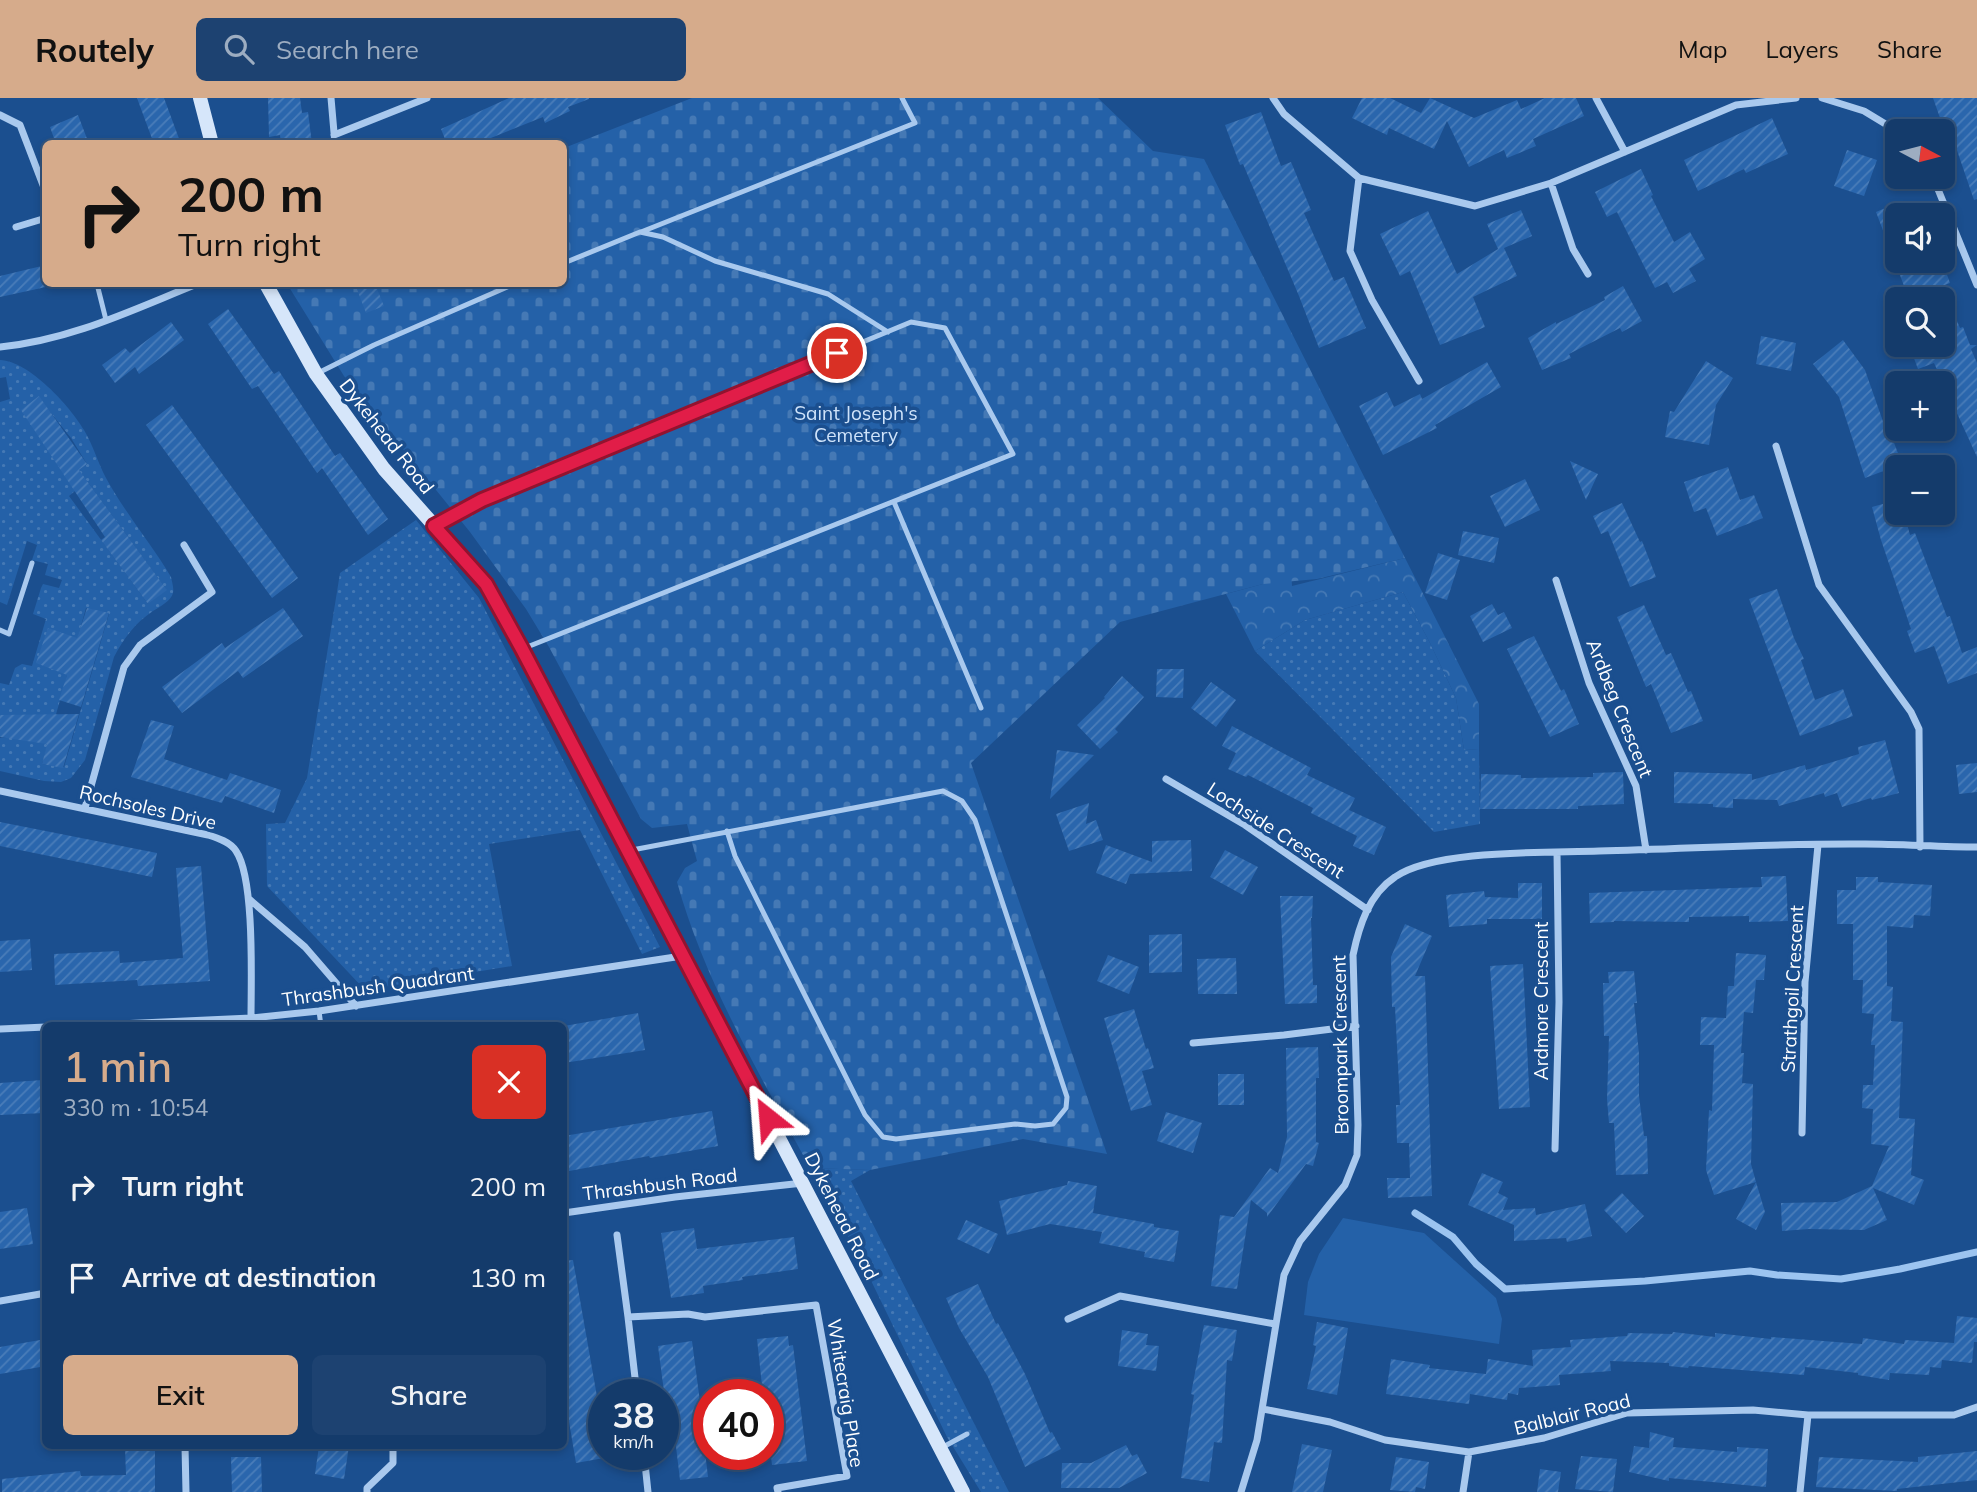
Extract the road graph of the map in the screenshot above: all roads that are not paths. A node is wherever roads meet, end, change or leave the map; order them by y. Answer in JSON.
{"nodes":[{"id":1,"x":200,"y":98,"type":"edge"},
{"id":2,"x":331,"y":98,"type":"edge"},
{"id":3,"x":427,"y":98,"type":"edge"},
{"id":4,"x":902,"y":98,"type":"edge"},
{"id":5,"x":1273,"y":98,"type":"edge"},
{"id":6,"x":1596,"y":98,"type":"edge"},
{"id":7,"x":1796,"y":98,"type":"edge"},
{"id":8,"x":1822,"y":98,"type":"edge"},
{"id":9,"x":0,"y":115,"type":"edge"},
{"id":10,"x":1885,"y":124,"type":"edge"},
{"id":11,"x":335,"y":139,"type":"edge"},
{"id":12,"x":211,"y":140,"type":"edge"},
{"id":13,"x":1625,"y":152,"type":"junction"},
{"id":14,"x":1359,"y":178,"type":"junction"},
{"id":15,"x":42,"y":183,"type":"edge"},
{"id":16,"x":1551,"y":183,"type":"junction"},
{"id":17,"x":1938,"y":189,"type":"edge"},
{"id":18,"x":42,"y":219,"type":"edge"},
{"id":19,"x":16,"y":227,"type":"dead end"},
{"id":20,"x":640,"y":232,"type":"junction"},
{"id":21,"x":567,"y":262,"type":"edge"},
{"id":22,"x":1588,"y":274,"type":"dead end"},
{"id":23,"x":1977,"y":285,"type":"edge"},
{"id":24,"x":98,"y":287,"type":"edge"},
{"id":25,"x":189,"y":287,"type":"edge"},
{"id":26,"x":268,"y":287,"type":"edge"},
{"id":27,"x":507,"y":287,"type":"edge"},
{"id":28,"x":106,"y":320,"type":"junction"},
{"id":29,"x":888,"y":331,"type":"junction"},
{"id":30,"x":0,"y":347,"type":"edge"},
{"id":31,"x":316,"y":374,"type":"junction"},
{"id":32,"x":1419,"y":382,"type":"dead end"},
{"id":33,"x":1776,"y":446,"type":"dead end"},
{"id":34,"x":894,"y":502,"type":"junction"},
{"id":35,"x":434,"y":526,"type":"junction"},
{"id":36,"x":184,"y":545,"type":"dead end"},
{"id":37,"x":32,"y":563,"type":"dead end"},
{"id":38,"x":1556,"y":580,"type":"dead end"},
{"id":39,"x":0,"y":630,"type":"edge"},
{"id":40,"x":522,"y":649,"type":"junction"},
{"id":41,"x":981,"y":708,"type":"dead end"},
{"id":42,"x":1166,"y":779,"type":"dead end"},
{"id":43,"x":0,"y":791,"type":"edge"},
{"id":44,"x":85,"y":808,"type":"junction"},
{"id":45,"x":727,"y":831,"type":"junction"},
{"id":46,"x":1818,"y":845,"type":"junction"},
{"id":47,"x":1920,"y":847,"type":"junction"},
{"id":48,"x":1977,"y":847,"type":"edge"},
{"id":49,"x":629,"y":850,"type":"junction"},
{"id":50,"x":1646,"y":850,"type":"junction"},
{"id":51,"x":1557,"y":852,"type":"junction"},
{"id":52,"x":249,"y":899,"type":"junction"},
{"id":53,"x":1368,"y":910,"type":"junction"},
{"id":54,"x":682,"y":956,"type":"junction"},
{"id":55,"x":356,"y":1006,"type":"junction"},
{"id":56,"x":319,"y":1011,"type":"junction"},
{"id":57,"x":251,"y":1018,"type":"junction"},
{"id":58,"x":163,"y":1022,"type":"edge"},
{"id":59,"x":320,"y":1022,"type":"edge"},
{"id":60,"x":1356,"y":1026,"type":"junction"},
{"id":61,"x":42,"y":1027,"type":"edge"},
{"id":62,"x":0,"y":1028,"type":"edge"},
{"id":63,"x":1193,"y":1042,"type":"dead end"},
{"id":64,"x":1802,"y":1133,"type":"dead end"},
{"id":65,"x":1555,"y":1149,"type":"dead end"},
{"id":66,"x":803,"y":1183,"type":"junction"},
{"id":67,"x":567,"y":1213,"type":"edge"},
{"id":68,"x":617,"y":1235,"type":"dead end"},
{"id":69,"x":42,"y":1294,"type":"edge"},
{"id":70,"x":0,"y":1301,"type":"edge"},
{"id":71,"x":628,"y":1317,"type":"junction"},
{"id":72,"x":1068,"y":1319,"type":"dead end"},
{"id":73,"x":1275,"y":1324,"type":"junction"},
{"id":74,"x":635,"y":1379,"type":"edge"},
{"id":75,"x":1977,"y":1407,"type":"edge"},
{"id":76,"x":1263,"y":1409,"type":"junction"},
{"id":77,"x":1808,"y":1415,"type":"junction"},
{"id":78,"x":967,"y":1434,"type":"dead end"},
{"id":79,"x":185,"y":1449,"type":"edge"},
{"id":80,"x":393,"y":1449,"type":"edge"},
{"id":81,"x":940,"y":1449,"type":"junction"},
{"id":82,"x":1469,"y":1452,"type":"junction"},
{"id":83,"x":646,"y":1470,"type":"edge"},
{"id":84,"x":186,"y":1492,"type":"edge"},
{"id":85,"x":367,"y":1492,"type":"edge"},
{"id":86,"x":648,"y":1492,"type":"edge"},
{"id":87,"x":778,"y":1492,"type":"edge"},
{"id":88,"x":962,"y":1492,"type":"edge"},
{"id":89,"x":1241,"y":1492,"type":"edge"},
{"id":90,"x":1463,"y":1492,"type":"edge"},
{"id":91,"x":1800,"y":1492,"type":"edge"}],
"edges":[{"from":1,"to":12,"type":"street"},
{"from":2,"to":11,"type":"street"},
{"from":3,"to":11,"type":"street"},
{"from":4,"to":20,"type":"lane"},
{"from":5,"to":14,"type":"street"},
{"from":6,"to":13,"type":"street"},
{"from":7,"to":13,"type":"street"},
{"from":8,"to":10,"type":"street"},
{"from":9,"to":15,"type":"street"},
{"from":13,"to":16,"type":"street"},
{"from":14,"to":16,"type":"street"},
{"from":14,"to":32,"type":"street"},
{"from":16,"to":22,"type":"street"},
{"from":17,"to":23,"type":"street"},
{"from":18,"to":19,"type":"street"},
{"from":20,"to":21,"type":"lane"},
{"from":20,"to":29,"type":"lane"},
{"from":24,"to":28,"type":"lane"},
{"from":25,"to":28,"type":"street"},
{"from":26,"to":31,"type":"street","name":"Dykehead Road"},
{"from":27,"to":31,"type":"lane"},
{"from":28,"to":30,"type":"street"},
{"from":29,"to":34,"type":"lane"},
{"from":29,"to":35,"type":"lane"},
{"from":31,"to":35,"type":"street","name":"Dykehead Road"},
{"from":33,"to":47,"type":"street"},
{"from":34,"to":40,"type":"lane"},
{"from":34,"to":41,"type":"lane"},
{"from":35,"to":40,"type":"street","name":"Dykehead Road"},
{"from":36,"to":44,"type":"street"},
{"from":37,"to":39,"type":"lane"},
{"from":38,"to":50,"type":"street","name":"Ardbeg Crescent"},
{"from":40,"to":49,"type":"street","name":"Dykehead Road"},
{"from":42,"to":53,"type":"street","name":"Lochside Crescent"},
{"from":43,"to":44,"type":"street","name":"Rochsoles Drive"},
{"from":44,"to":52,"type":"street","name":"Rochsoles Drive"},
{"from":45,"to":45,"type":"lane"},
{"from":45,"to":49,"type":"lane"},
{"from":46,"to":47,"type":"street","name":"Broompark Crescent"},
{"from":46,"to":50,"type":"street","name":"Broompark Crescent"},
{"from":46,"to":64,"type":"street","name":"Strathgoil Crescent"},
{"from":47,"to":48,"type":"street","name":"Broompark Crescent"},
{"from":49,"to":54,"type":"street","name":"Dykehead Road"},
{"from":50,"to":51,"type":"street","name":"Broompark Crescent"},
{"from":51,"to":53,"type":"street","name":"Broompark Crescent"},
{"from":51,"to":65,"type":"street","name":"Ardmore Crescent"},
{"from":52,"to":55,"type":"street"},
{"from":52,"to":57,"type":"street","name":"Rochsoles Drive"},
{"from":53,"to":60,"type":"street","name":"Broompark Crescent"},
{"from":54,"to":55,"type":"street","name":"Thrashbush Quadrant"},
{"from":54,"to":66,"type":"street","name":"Dykehead Road"},
{"from":55,"to":56,"type":"street","name":"Thrashbush Quadrant"},
{"from":56,"to":57,"type":"street","name":"Thrashbush Quadrant"},
{"from":56,"to":59,"type":"lane"},
{"from":57,"to":58,"type":"street","name":"Thrashbush Quadrant"},
{"from":60,"to":63,"type":"street"},
{"from":60,"to":73,"type":"street","name":"Broompark Crescent"},
{"from":61,"to":62,"type":"street"},
{"from":66,"to":67,"type":"street","name":"Thrashbush Road"},
{"from":66,"to":81,"type":"street","name":"Dykehead Road"},
{"from":68,"to":71,"type":"street"},
{"from":69,"to":70,"type":"street"},
{"from":71,"to":74,"type":"street"},
{"from":71,"to":87,"type":"street","name":"Whitecraig Place"},
{"from":72,"to":73,"type":"street"},
{"from":73,"to":76,"type":"street","name":"Broompark Crescent"},
{"from":75,"to":77,"type":"street","name":"Balblair Road"},
{"from":76,"to":82,"type":"street","name":"Balblair Road"},
{"from":76,"to":89,"type":"street","name":"Broompark Crescent"},
{"from":77,"to":82,"type":"street","name":"Balblair Road"},
{"from":77,"to":91,"type":"street"},
{"from":78,"to":81,"type":"lane"},
{"from":79,"to":84,"type":"street"},
{"from":80,"to":85,"type":"street"},
{"from":81,"to":88,"type":"street","name":"Dykehead Road"},
{"from":82,"to":90,"type":"street"},
{"from":83,"to":86,"type":"street"}]}
